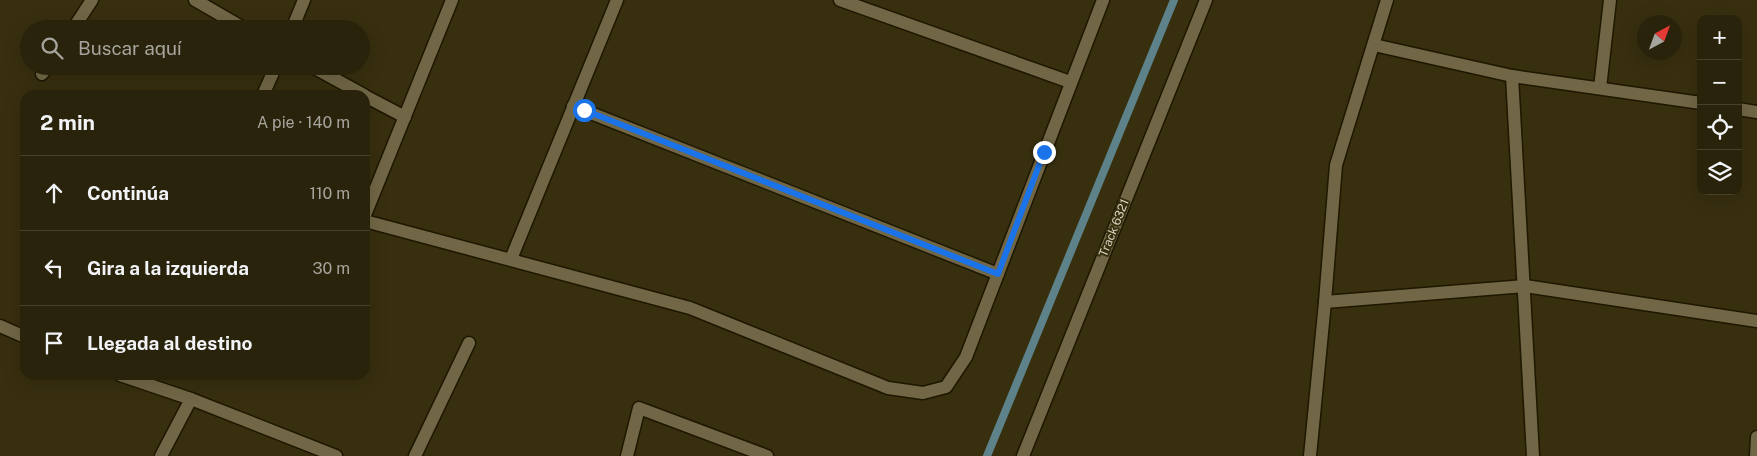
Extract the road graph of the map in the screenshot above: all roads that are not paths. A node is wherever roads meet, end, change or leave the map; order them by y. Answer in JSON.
{"nodes":[{"id":1,"x":92,"y":0,"type":"edge"},
{"id":2,"x":195,"y":0,"type":"edge"},
{"id":3,"x":304,"y":0,"type":"edge"},
{"id":4,"x":452,"y":0,"type":"edge"},
{"id":5,"x":617,"y":0,"type":"edge"},
{"id":6,"x":840,"y":0,"type":"edge"},
{"id":7,"x":1103,"y":0,"type":"edge"},
{"id":8,"x":1206,"y":0,"type":"edge"},
{"id":9,"x":1387,"y":0,"type":"edge"},
{"id":10,"x":1610,"y":0,"type":"edge"},
{"id":11,"x":79,"y":20,"type":"edge"},
{"id":12,"x":229,"y":20,"type":"edge"},
{"id":13,"x":296,"y":20,"type":"edge"},
{"id":14,"x":1374,"y":45,"type":"junction"},
{"id":15,"x":272,"y":75,"type":"edge"},
{"id":16,"x":327,"y":75,"type":"edge"},
{"id":17,"x":1512,"y":76,"type":"junction"},
{"id":18,"x":1070,"y":82,"type":"junction"},
{"id":19,"x":1600,"y":88,"type":"junction"},
{"id":20,"x":265,"y":90,"type":"edge"},
{"id":21,"x":355,"y":90,"type":"edge"},
{"id":22,"x":370,"y":98,"type":"edge"},
{"id":23,"x":1697,"y":103,"type":"edge"},
{"id":24,"x":573,"y":106,"type":"junction"},
{"id":25,"x":1742,"y":110,"type":"edge"},
{"id":26,"x":1757,"y":112,"type":"edge"},
{"id":27,"x":405,"y":117,"type":"junction"},
{"id":28,"x":370,"y":203,"type":"edge"},
{"id":29,"x":370,"y":221,"type":"edge"},
{"id":30,"x":511,"y":259,"type":"junction"},
{"id":31,"x":998,"y":274,"type":"junction"},
{"id":32,"x":1525,"y":286,"type":"junction"},
{"id":33,"x":1325,"y":302,"type":"junction"},
{"id":34,"x":1757,"y":321,"type":"edge"},
{"id":35,"x":0,"y":326,"type":"edge"},
{"id":36,"x":20,"y":335,"type":"edge"},
{"id":37,"x":469,"y":343,"type":"dead end"},
{"id":38,"x":135,"y":380,"type":"edge"},
{"id":39,"x":191,"y":399,"type":"junction"},
{"id":40,"x":1757,"y":437,"type":"edge"},
{"id":41,"x":161,"y":456,"type":"edge"},
{"id":42,"x":336,"y":456,"type":"edge"},
{"id":43,"x":415,"y":456,"type":"edge"},
{"id":44,"x":627,"y":456,"type":"edge"},
{"id":45,"x":767,"y":456,"type":"edge"},
{"id":46,"x":1023,"y":456,"type":"edge"},
{"id":47,"x":1310,"y":456,"type":"edge"},
{"id":48,"x":1533,"y":456,"type":"edge"},
{"id":49,"x":1756,"y":456,"type":"edge"}],
"edges":[{"from":1,"to":11,"type":"street"},
{"from":2,"to":12,"type":"street"},
{"from":3,"to":13,"type":"street"},
{"from":4,"to":27,"type":"street"},
{"from":5,"to":24,"type":"street"},
{"from":6,"to":18,"type":"street"},
{"from":7,"to":18,"type":"street"},
{"from":8,"to":46,"type":"street","name":"Track 6321"},
{"from":9,"to":14,"type":"street"},
{"from":10,"to":19,"type":"street"},
{"from":14,"to":17,"type":"street"},
{"from":14,"to":33,"type":"street"},
{"from":15,"to":20,"type":"street"},
{"from":16,"to":21,"type":"street"},
{"from":17,"to":19,"type":"street"},
{"from":17,"to":32,"type":"street"},
{"from":18,"to":31,"type":"street"},
{"from":19,"to":23,"type":"street"},
{"from":22,"to":27,"type":"street"},
{"from":24,"to":30,"type":"street"},
{"from":24,"to":31,"type":"street"},
{"from":25,"to":26,"type":"street"},
{"from":27,"to":28,"type":"street"},
{"from":29,"to":30,"type":"street"},
{"from":30,"to":31,"type":"street"},
{"from":32,"to":33,"type":"street"},
{"from":32,"to":34,"type":"street"},
{"from":32,"to":48,"type":"street"},
{"from":33,"to":47,"type":"street"},
{"from":35,"to":36,"type":"street"},
{"from":37,"to":43,"type":"street"},
{"from":38,"to":39,"type":"street"},
{"from":39,"to":41,"type":"street"},
{"from":39,"to":42,"type":"street"},
{"from":40,"to":49,"type":"street"},
{"from":44,"to":45,"type":"street"}]}
